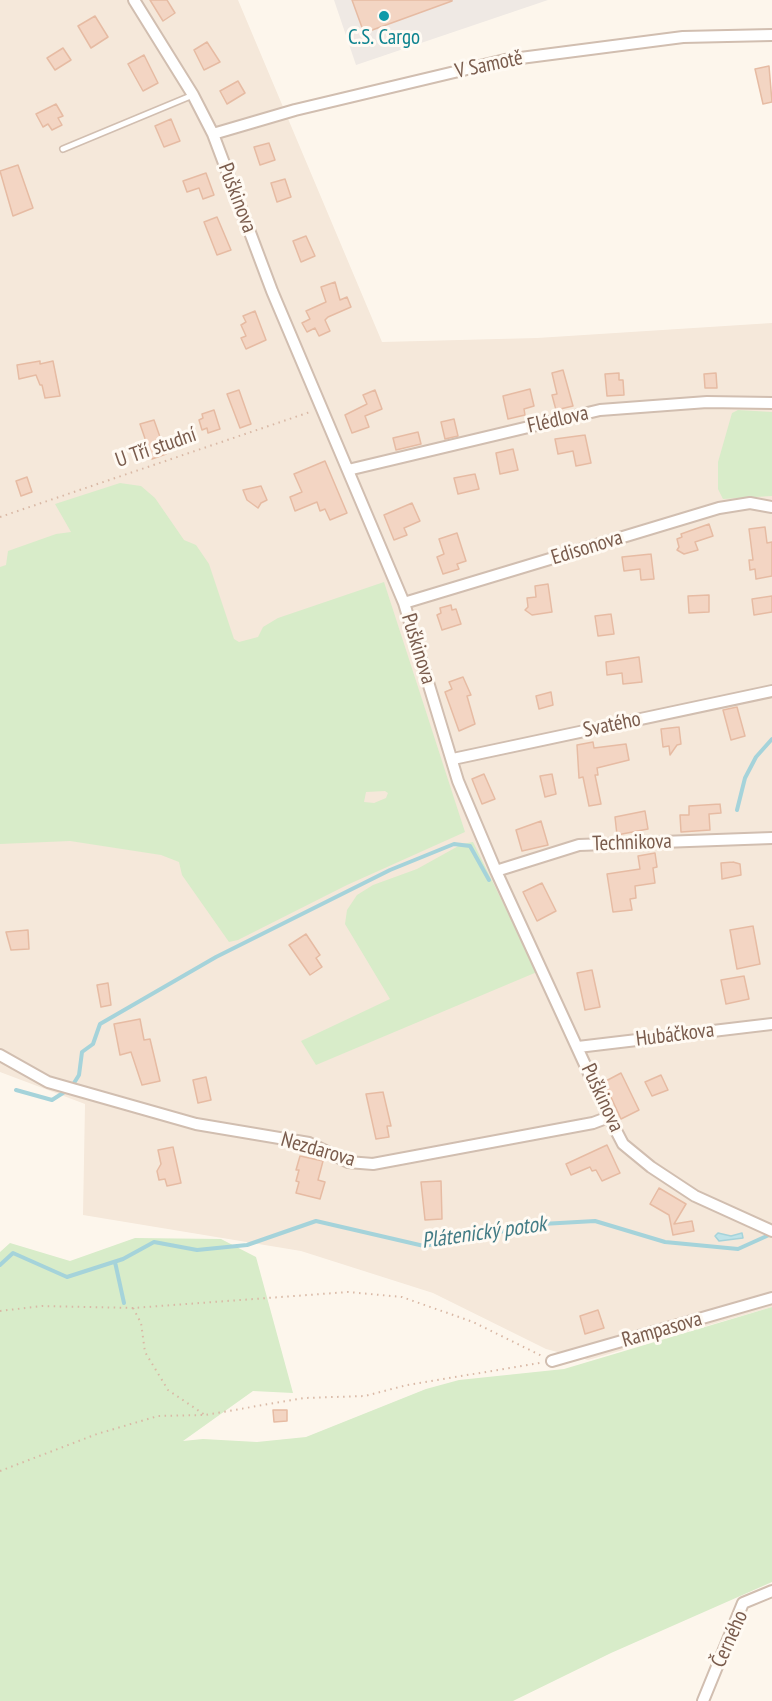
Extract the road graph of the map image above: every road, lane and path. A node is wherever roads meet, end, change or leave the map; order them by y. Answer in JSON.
{"nodes":[{"id":1,"x":134,"y":0,"type":"edge"},
{"id":2,"x":772,"y":35,"type":"edge"},
{"id":3,"x":193,"y":95,"type":"junction"},
{"id":4,"x":213,"y":134,"type":"junction"},
{"id":5,"x":63,"y":149,"type":"dead end"},
{"id":6,"x":772,"y":403,"type":"edge"},
{"id":7,"x":321,"y":408,"type":"junction"},
{"id":8,"x":348,"y":470,"type":"junction"},
{"id":9,"x":772,"y":507,"type":"edge"},
{"id":10,"x":0,"y":518,"type":"edge"},
{"id":11,"x":404,"y":603,"type":"junction"},
{"id":12,"x":772,"y":691,"type":"edge"},
{"id":13,"x":453,"y":759,"type":"junction"},
{"id":14,"x":772,"y":838,"type":"edge"},
{"id":15,"x":496,"y":871,"type":"junction"},
{"id":16,"x":772,"y":1024,"type":"edge"},
{"id":17,"x":578,"y":1047,"type":"junction"},
{"id":18,"x":0,"y":1055,"type":"edge"},
{"id":19,"x":609,"y":1117,"type":"junction"},
{"id":20,"x":772,"y":1231,"type":"edge"},
{"id":21,"x":772,"y":1298,"type":"edge"},
{"id":22,"x":133,"y":1308,"type":"junction"},
{"id":23,"x":0,"y":1311,"type":"edge"},
{"id":24,"x":552,"y":1361,"type":"junction"},
{"id":25,"x":205,"y":1415,"type":"junction"},
{"id":26,"x":0,"y":1471,"type":"edge"},
{"id":27,"x":772,"y":1591,"type":"edge"},
{"id":28,"x":703,"y":1701,"type":"edge"}],
"edges":[{"from":1,"to":3,"type":"street","name":"Puškinova"},
{"from":2,"to":4,"type":"street","name":"V Samotě"},
{"from":3,"to":4,"type":"street","name":"Puškinova"},
{"from":3,"to":5,"type":"lane"},
{"from":4,"to":7,"type":"street","name":"Puškinova"},
{"from":6,"to":8,"type":"street","name":"Flédlova"},
{"from":7,"to":8,"type":"street","name":"Puškinova"},
{"from":7,"to":10,"type":"path","name":"U Tří studní"},
{"from":8,"to":11,"type":"street","name":"Puškinova"},
{"from":9,"to":11,"type":"street","name":"Edisonova"},
{"from":11,"to":13,"type":"street","name":"Puškinova"},
{"from":12,"to":13,"type":"street","name":"Svatého"},
{"from":13,"to":15,"type":"street","name":"Puškinova"},
{"from":14,"to":15,"type":"street","name":"Technikova"},
{"from":15,"to":17,"type":"street","name":"Puškinova"},
{"from":16,"to":17,"type":"street","name":"Hubáčkova"},
{"from":17,"to":19,"type":"street","name":"Puškinova"},
{"from":18,"to":19,"type":"street","name":"Nezdarova"},
{"from":19,"to":20,"type":"street","name":"Puškinova"},
{"from":21,"to":24,"type":"street","name":"Rampasova"},
{"from":22,"to":23,"type":"path"},
{"from":22,"to":24,"type":"path"},
{"from":22,"to":25,"type":"path"},
{"from":24,"to":25,"type":"path"},
{"from":25,"to":26,"type":"path"},
{"from":27,"to":28,"type":"street","name":"Černého"}]}
